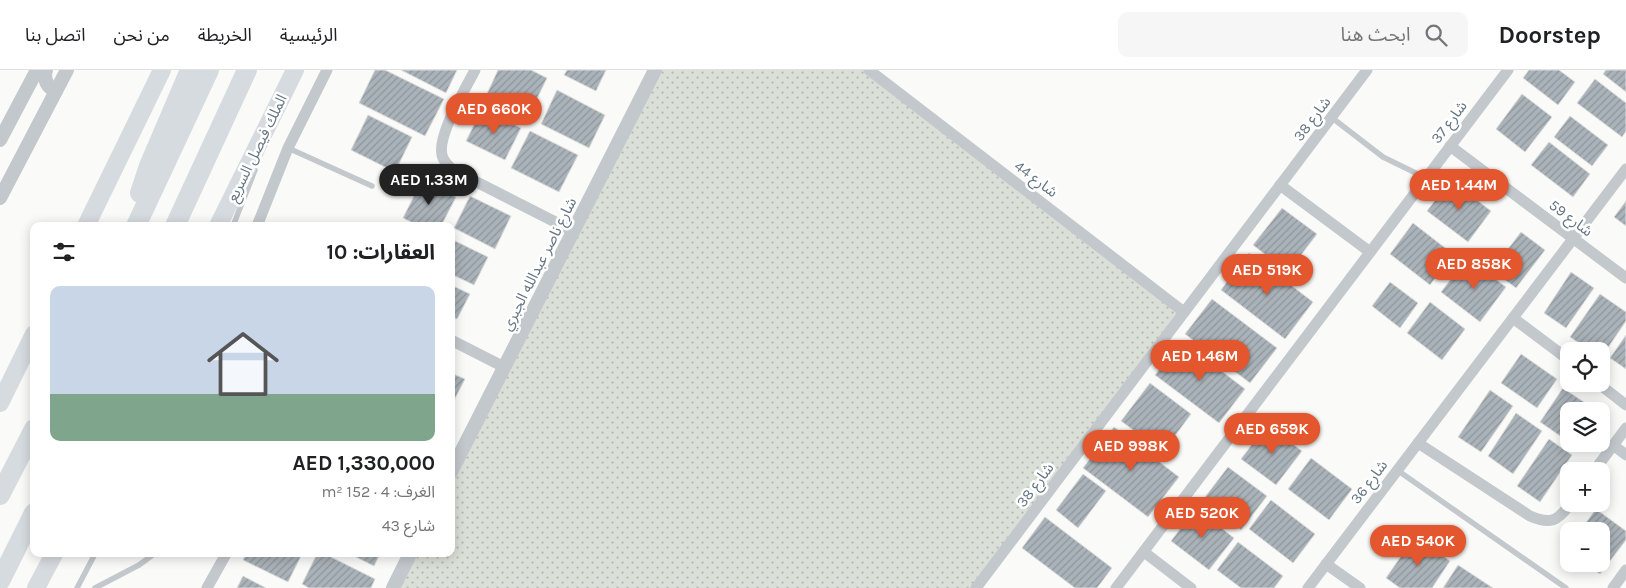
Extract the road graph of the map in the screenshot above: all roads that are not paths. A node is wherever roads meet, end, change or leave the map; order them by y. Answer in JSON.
{"nodes":[{"id":1,"x":37,"y":70,"type":"edge"},
{"id":2,"x":46,"y":70,"type":"edge"},
{"id":3,"x":67,"y":70,"type":"edge"},
{"id":4,"x":162,"y":70,"type":"edge"},
{"id":5,"x":190,"y":70,"type":"edge"},
{"id":6,"x":209,"y":70,"type":"edge"},
{"id":7,"x":247,"y":70,"type":"edge"},
{"id":8,"x":295,"y":70,"type":"edge"},
{"id":9,"x":327,"y":70,"type":"edge"},
{"id":10,"x":475,"y":70,"type":"edge"},
{"id":11,"x":655,"y":70,"type":"edge"},
{"id":12,"x":869,"y":70,"type":"edge"},
{"id":13,"x":1508,"y":70,"type":"edge"},
{"id":14,"x":1362,"y":72,"type":"edge"},
{"id":15,"x":56,"y":91,"type":"junction"},
{"id":16,"x":1331,"y":117,"type":"junction"},
{"id":17,"x":271,"y":120,"type":"junction"},
{"id":18,"x":0,"y":140,"type":"edge"},
{"id":19,"x":1450,"y":146,"type":"junction"},
{"id":20,"x":288,"y":148,"type":"junction"},
{"id":21,"x":1626,"y":169,"type":"edge"},
{"id":22,"x":1426,"y":178,"type":"junction"},
{"id":23,"x":372,"y":186,"type":"dead end"},
{"id":24,"x":1280,"y":186,"type":"junction"},
{"id":25,"x":0,"y":198,"type":"edge"},
{"id":26,"x":88,"y":222,"type":"edge"},
{"id":27,"x":135,"y":222,"type":"edge"},
{"id":28,"x":137,"y":222,"type":"edge"},
{"id":29,"x":176,"y":222,"type":"edge"},
{"id":30,"x":220,"y":222,"type":"edge"},
{"id":31,"x":236,"y":222,"type":"edge"},
{"id":32,"x":259,"y":222,"type":"edge"},
{"id":33,"x":573,"y":231,"type":"junction"},
{"id":34,"x":1573,"y":238,"type":"junction"},
{"id":35,"x":1370,"y":252,"type":"junction"},
{"id":36,"x":1626,"y":278,"type":"edge"},
{"id":37,"x":1184,"y":312,"type":"junction"},
{"id":38,"x":1513,"y":318,"type":"junction"},
{"id":39,"x":30,"y":342,"type":"edge"},
{"id":40,"x":455,"y":342,"type":"edge"},
{"id":41,"x":1560,"y":353,"type":"edge"},
{"id":42,"x":504,"y":367,"type":"junction"},
{"id":43,"x":1610,"y":392,"type":"edge"},
{"id":44,"x":0,"y":403,"type":"edge"},
{"id":45,"x":1626,"y":405,"type":"edge"},
{"id":46,"x":1626,"y":428,"type":"edge"},
{"id":47,"x":30,"y":437,"type":"edge"},
{"id":48,"x":1418,"y":442,"type":"junction"},
{"id":49,"x":1613,"y":445,"type":"junction"},
{"id":50,"x":1626,"y":455,"type":"edge"},
{"id":51,"x":1601,"y":462,"type":"edge"},
{"id":52,"x":455,"y":464,"type":"edge"},
{"id":53,"x":1397,"y":470,"type":"junction"},
{"id":54,"x":0,"y":495,"type":"edge"},
{"id":55,"x":1565,"y":512,"type":"edge"},
{"id":56,"x":30,"y":521,"type":"edge"},
{"id":57,"x":1144,"y":552,"type":"junction"},
{"id":58,"x":52,"y":557,"type":"edge"},
{"id":59,"x":93,"y":557,"type":"edge"},
{"id":60,"x":150,"y":557,"type":"edge"},
{"id":61,"x":224,"y":557,"type":"edge"},
{"id":62,"x":408,"y":557,"type":"edge"},
{"id":63,"x":1326,"y":564,"type":"junction"},
{"id":64,"x":1626,"y":570,"type":"edge"},
{"id":65,"x":0,"y":581,"type":"edge"},
{"id":66,"x":36,"y":588,"type":"edge"},
{"id":67,"x":76,"y":588,"type":"edge"},
{"id":68,"x":95,"y":588,"type":"edge"},
{"id":69,"x":207,"y":588,"type":"edge"},
{"id":70,"x":393,"y":588,"type":"edge"},
{"id":71,"x":976,"y":588,"type":"edge"},
{"id":72,"x":1116,"y":588,"type":"edge"},
{"id":73,"x":1191,"y":588,"type":"edge"},
{"id":74,"x":1308,"y":588,"type":"edge"},
{"id":75,"x":1360,"y":588,"type":"edge"},
{"id":76,"x":1566,"y":588,"type":"edge"},
{"id":77,"x":1613,"y":588,"type":"edge"}],
"edges":[{"from":1,"to":18,"type":"street"},
{"from":2,"to":15,"type":"street"},
{"from":3,"to":15,"type":"street"},
{"from":4,"to":26,"type":"main road"},
{"from":5,"to":27,"type":"highway"},
{"from":6,"to":28,"type":"highway"},
{"from":7,"to":29,"type":"highway"},
{"from":8,"to":17,"type":"main road","name":"الملك فيصل السريع"},
{"from":9,"to":20,"type":"street"},
{"from":10,"to":33,"type":"street"},
{"from":11,"to":33,"type":"street","name":"شارع ناصر عبدالله الجبري"},
{"from":12,"to":37,"type":"street","name":"شارع 44"},
{"from":13,"to":19,"type":"street","name":"شارع 37"},
{"from":14,"to":16,"type":"street","name":"شارع 38"},
{"from":15,"to":25,"type":"street"},
{"from":16,"to":22,"type":"lane"},
{"from":16,"to":24,"type":"street","name":"شارع 38"},
{"from":17,"to":30,"type":"main road","name":"الملك فيصل السريع"},
{"from":17,"to":31,"type":"lane"},
{"from":19,"to":22,"type":"street","name":"شارع 37"},
{"from":19,"to":34,"type":"street","name":"شارع 59"},
{"from":20,"to":23,"type":"lane"},
{"from":20,"to":32,"type":"street"},
{"from":21,"to":34,"type":"street","name":"شارع 36"},
{"from":22,"to":35,"type":"street","name":"شارع 37"},
{"from":24,"to":35,"type":"street"},
{"from":24,"to":37,"type":"street","name":"شارع 38"},
{"from":33,"to":42,"type":"street","name":"شارع ناصر عبدالله الجبري"},
{"from":34,"to":36,"type":"street","name":"شارع 59"},
{"from":34,"to":38,"type":"street","name":"شارع 36"},
{"from":35,"to":57,"type":"street","name":"شارع 37"},
{"from":37,"to":71,"type":"street","name":"شارع 38"},
{"from":38,"to":41,"type":"street"},
{"from":38,"to":48,"type":"street","name":"شارع 36"},
{"from":39,"to":44,"type":"main road"},
{"from":40,"to":42,"type":"street"},
{"from":42,"to":52,"type":"street","name":"شارع ناصر عبدالله الجبري"},
{"from":43,"to":45,"type":"street"},
{"from":46,"to":49,"type":"street"},
{"from":47,"to":54,"type":"highway"},
{"from":48,"to":53,"type":"street","name":"شارع 36"},
{"from":48,"to":55,"type":"street"},
{"from":49,"to":50,"type":"street"},
{"from":49,"to":51,"type":"street"},
{"from":53,"to":63,"type":"street","name":"شارع 36"},
{"from":53,"to":76,"type":"lane"},
{"from":56,"to":65,"type":"highway"},
{"from":57,"to":72,"type":"street","name":"شارع 37"},
{"from":57,"to":73,"type":"street"},
{"from":58,"to":66,"type":"main road"},
{"from":59,"to":67,"type":"lane"},
{"from":60,"to":68,"type":"lane"},
{"from":61,"to":69,"type":"street"},
{"from":62,"to":70,"type":"street"},
{"from":63,"to":74,"type":"street","name":"شارع 36"},
{"from":63,"to":75,"type":"street"},
{"from":64,"to":77,"type":"street"}]}
